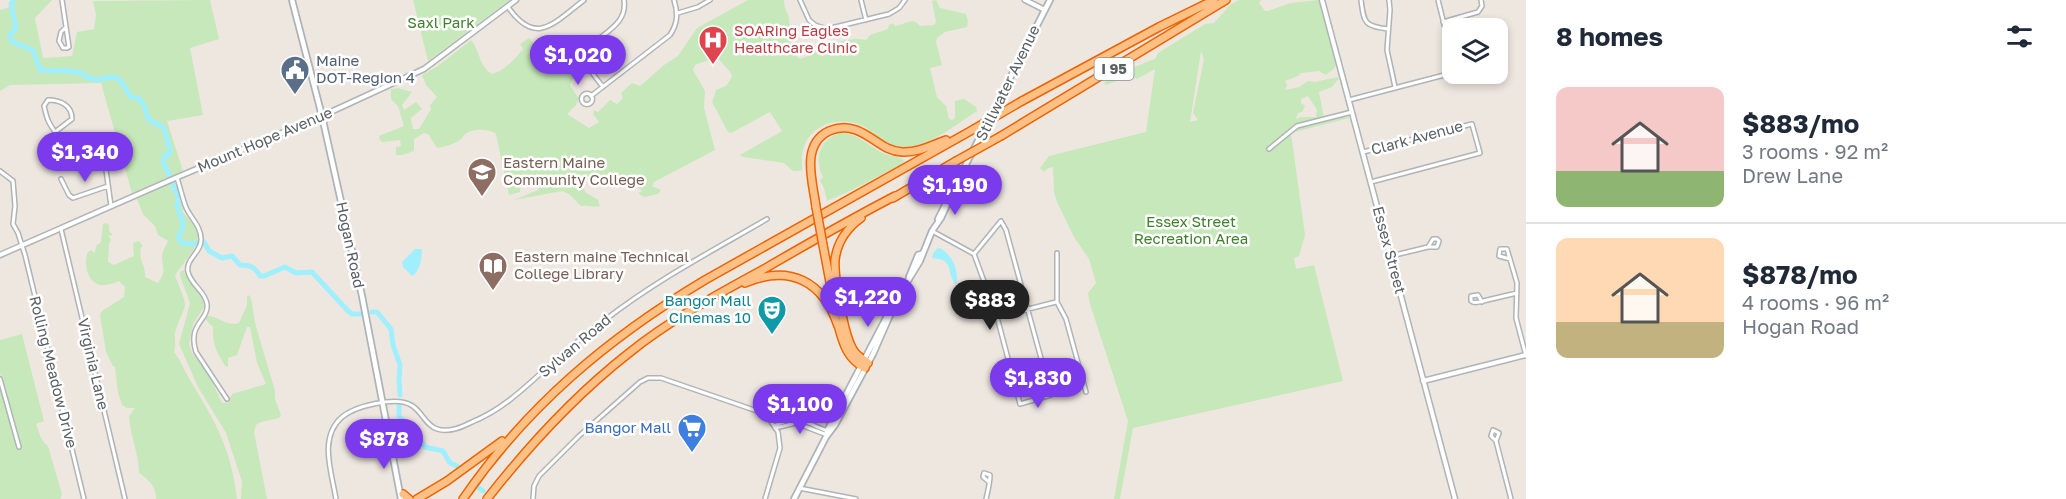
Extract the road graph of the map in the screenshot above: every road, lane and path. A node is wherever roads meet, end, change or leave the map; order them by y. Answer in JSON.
{"nodes":[{"id":1,"x":62,"y":0,"type":"edge"},
{"id":2,"x":292,"y":0,"type":"edge"},
{"id":3,"x":516,"y":0,"type":"edge"},
{"id":4,"x":584,"y":0,"type":"edge"},
{"id":5,"x":624,"y":0,"type":"edge"},
{"id":6,"x":674,"y":0,"type":"edge"},
{"id":7,"x":710,"y":0,"type":"edge"},
{"id":8,"x":800,"y":0,"type":"edge"},
{"id":9,"x":861,"y":0,"type":"edge"},
{"id":10,"x":905,"y":0,"type":"edge"},
{"id":11,"x":1025,"y":0,"type":"edge"},
{"id":12,"x":1050,"y":0,"type":"edge"},
{"id":13,"x":1214,"y":0,"type":"edge"},
{"id":14,"x":1226,"y":0,"type":"edge"},
{"id":15,"x":1322,"y":0,"type":"edge"},
{"id":16,"x":1361,"y":0,"type":"edge"},
{"id":17,"x":1389,"y":0,"type":"edge"},
{"id":18,"x":1438,"y":0,"type":"edge"},
{"id":19,"x":1481,"y":0,"type":"edge"},
{"id":20,"x":507,"y":6,"type":"junction"},
{"id":21,"x":1045,"y":10,"type":"junction"},
{"id":22,"x":678,"y":13,"type":"junction"},
{"id":23,"x":1442,"y":18,"type":"edge"},
{"id":24,"x":1459,"y":18,"type":"edge"},
{"id":25,"x":866,"y":20,"type":"junction"},
{"id":26,"x":66,"y":27,"type":"junction"},
{"id":27,"x":1388,"y":29,"type":"junction"},
{"id":28,"x":1442,"y":75,"type":"edge"},
{"id":29,"x":603,"y":87,"type":"junction"},
{"id":30,"x":1395,"y":87,"type":"junction"},
{"id":31,"x":591,"y":96,"type":"dead end"},
{"id":32,"x":1349,"y":100,"type":"junction"},
{"id":33,"x":1352,"y":112,"type":"junction"},
{"id":34,"x":322,"y":116,"type":"junction"},
{"id":35,"x":974,"y":129,"type":"junction"},
{"id":36,"x":55,"y":132,"type":"junction"},
{"id":37,"x":1269,"y":149,"type":"dead end"},
{"id":38,"x":1363,"y":152,"type":"junction"},
{"id":39,"x":0,"y":171,"type":"edge"},
{"id":40,"x":177,"y":177,"type":"junction"},
{"id":41,"x":61,"y":179,"type":"dead end"},
{"id":42,"x":1371,"y":182,"type":"junction"},
{"id":43,"x":108,"y":186,"type":"junction"},
{"id":44,"x":895,"y":196,"type":"junction"},
{"id":45,"x":111,"y":206,"type":"junction"},
{"id":46,"x":767,"y":219,"type":"dead end"},
{"id":47,"x":61,"y":229,"type":"junction"},
{"id":48,"x":932,"y":231,"type":"junction"},
{"id":49,"x":22,"y":245,"type":"junction"},
{"id":50,"x":1428,"y":247,"type":"dead end"},
{"id":51,"x":1057,"y":253,"type":"dead end"},
{"id":52,"x":974,"y":254,"type":"junction"},
{"id":53,"x":0,"y":255,"type":"edge"},
{"id":54,"x":1391,"y":256,"type":"junction"},
{"id":55,"x":1510,"y":259,"type":"dead end"},
{"id":56,"x":1517,"y":293,"type":"junction"},
{"id":57,"x":1057,"y":302,"type":"junction"},
{"id":58,"x":1482,"y":302,"type":"dead end"},
{"id":59,"x":1028,"y":310,"type":"junction"},
{"id":60,"x":687,"y":313,"type":"junction"},
{"id":61,"x":997,"y":317,"type":"junction"},
{"id":62,"x":838,"y":326,"type":"junction"},
{"id":63,"x":1526,"y":355,"type":"edge"},
{"id":64,"x":864,"y":364,"type":"junction"},
{"id":65,"x":0,"y":379,"type":"edge"},
{"id":66,"x":1423,"y":381,"type":"junction"},
{"id":67,"x":1086,"y":392,"type":"dead end"},
{"id":68,"x":227,"y":399,"type":"dead end"},
{"id":69,"x":382,"y":403,"type":"junction"},
{"id":70,"x":530,"y":415,"type":"junction"},
{"id":71,"x":776,"y":428,"type":"junction"},
{"id":72,"x":828,"y":433,"type":"junction"},
{"id":73,"x":1496,"y":441,"type":"dead end"},
{"id":74,"x":19,"y":447,"type":"dead end"},
{"id":75,"x":989,"y":482,"type":"dead end"},
{"id":76,"x":799,"y":488,"type":"junction"},
{"id":77,"x":429,"y":493,"type":"junction"},
{"id":78,"x":404,"y":496,"type":"edge"},
{"id":79,"x":84,"y":499,"type":"edge"},
{"id":80,"x":125,"y":499,"type":"edge"},
{"id":81,"x":336,"y":499,"type":"edge"},
{"id":82,"x":417,"y":499,"type":"edge"},
{"id":83,"x":423,"y":499,"type":"edge"},
{"id":84,"x":463,"y":499,"type":"edge"},
{"id":85,"x":487,"y":499,"type":"edge"},
{"id":86,"x":532,"y":499,"type":"edge"},
{"id":87,"x":765,"y":499,"type":"edge"},
{"id":88,"x":794,"y":499,"type":"edge"},
{"id":89,"x":856,"y":499,"type":"edge"},
{"id":90,"x":987,"y":499,"type":"edge"},
{"id":91,"x":1455,"y":499,"type":"edge"},
{"id":92,"x":1511,"y":499,"type":"edge"}],
"edges":[{"from":1,"to":26,"type":"street"},
{"from":2,"to":34,"type":"main road","name":"Hogan Road"},
{"from":3,"to":20,"type":"street","name":"Mount Hope Avenue"},
{"from":4,"to":20,"type":"street"},
{"from":5,"to":29,"type":"street"},
{"from":6,"to":22,"type":"street"},
{"from":7,"to":22,"type":"street"},
{"from":8,"to":25,"type":"street"},
{"from":9,"to":25,"type":"street"},
{"from":10,"to":25,"type":"street"},
{"from":11,"to":21,"type":"street"},
{"from":12,"to":21,"type":"main road","name":"Stillwater Avenue"},
{"from":13,"to":35,"type":"highway","number":"I 95","bridge":true},
{"from":14,"to":44,"type":"highway","number":"I 95","bridge":true},
{"from":15,"to":32,"type":"street","name":"Essex Street"},
{"from":16,"to":27,"type":"street"},
{"from":17,"to":27,"type":"street"},
{"from":18,"to":23,"type":"street"},
{"from":19,"to":24,"type":"street"},
{"from":20,"to":34,"type":"street","name":"Mount Hope Avenue"},
{"from":21,"to":48,"type":"main road","name":"Stillwater Avenue"},
{"from":22,"to":29,"type":"street"},
{"from":26,"to":26,"type":"street"},
{"from":27,"to":30,"type":"street"},
{"from":28,"to":30,"type":"street"},
{"from":29,"to":31,"type":"street"},
{"from":30,"to":32,"type":"street"},
{"from":32,"to":33,"type":"street","name":"Essex Street"},
{"from":33,"to":37,"type":"street"},
{"from":33,"to":38,"type":"street","name":"Essex Street"},
{"from":34,"to":40,"type":"street","name":"Mount Hope Avenue"},
{"from":34,"to":69,"type":"main road","name":"Hogan Road"},
{"from":35,"to":62,"type":"highway","bridge":true},
{"from":35,"to":70,"type":"highway","number":"I 95"},
{"from":36,"to":36,"type":"street"},
{"from":36,"to":43,"type":"street"},
{"from":38,"to":42,"type":"street","name":"Essex Street"},
{"from":38,"to":42,"type":"street","name":"Clark Avenue"},
{"from":39,"to":49,"type":"street","name":"Rolling Meadow Drive"},
{"from":40,"to":45,"type":"street","name":"Mount Hope Avenue"},
{"from":40,"to":68,"type":"street"},
{"from":41,"to":43,"type":"street"},
{"from":42,"to":54,"type":"street","name":"Essex Street"},
{"from":43,"to":45,"type":"street"},
{"from":44,"to":60,"type":"highway","number":"I 95"},
{"from":44,"to":64,"type":"highway"},
{"from":45,"to":47,"type":"street","name":"Mount Hope Avenue"},
{"from":46,"to":69,"type":"street","name":"Sylvan Road"},
{"from":47,"to":49,"type":"street","name":"Mount Hope Avenue"},
{"from":47,"to":80,"type":"street","name":"Virginia Lane"},
{"from":48,"to":52,"type":"street"},
{"from":48,"to":64,"type":"main road","name":"Stillwater Avenue"},
{"from":49,"to":53,"type":"street","name":"Mount Hope Avenue"},
{"from":49,"to":79,"type":"street","name":"Rolling Meadow Drive"},
{"from":50,"to":54,"type":"street"},
{"from":51,"to":57,"type":"street"},
{"from":52,"to":59,"type":"street"},
{"from":52,"to":61,"type":"street"},
{"from":54,"to":66,"type":"street","name":"Essex Street"},
{"from":55,"to":56,"type":"street"},
{"from":56,"to":58,"type":"street"},
{"from":56,"to":63,"type":"street"},
{"from":57,"to":59,"type":"street"},
{"from":57,"to":67,"type":"street"},
{"from":59,"to":61,"type":"street"},
{"from":59,"to":61,"type":"street"},
{"from":60,"to":62,"type":"highway"},
{"from":60,"to":85,"type":"highway","number":"I 95"},
{"from":62,"to":64,"type":"highway"},
{"from":63,"to":66,"type":"street"},
{"from":64,"to":72,"type":"main road","name":"Stillwater Avenue"},
{"from":65,"to":74,"type":"street"},
{"from":66,"to":91,"type":"street","name":"Essex Street"},
{"from":69,"to":78,"type":"main road","name":"Hogan Road"},
{"from":69,"to":81,"type":"street"},
{"from":70,"to":77,"type":"highway"},
{"from":70,"to":84,"type":"highway","number":"I 95"},
{"from":71,"to":72,"type":"street"},
{"from":71,"to":86,"type":"street"},
{"from":71,"to":87,"type":"street"},
{"from":72,"to":76,"type":"main road","name":"Stillwater Avenue"},
{"from":73,"to":92,"type":"street"},
{"from":75,"to":90,"type":"street"},
{"from":76,"to":88,"type":"main road","name":"Stillwater Avenue"},
{"from":76,"to":89,"type":"street"},
{"from":77,"to":82,"type":"highway"},
{"from":77,"to":83,"type":"highway"}]}
